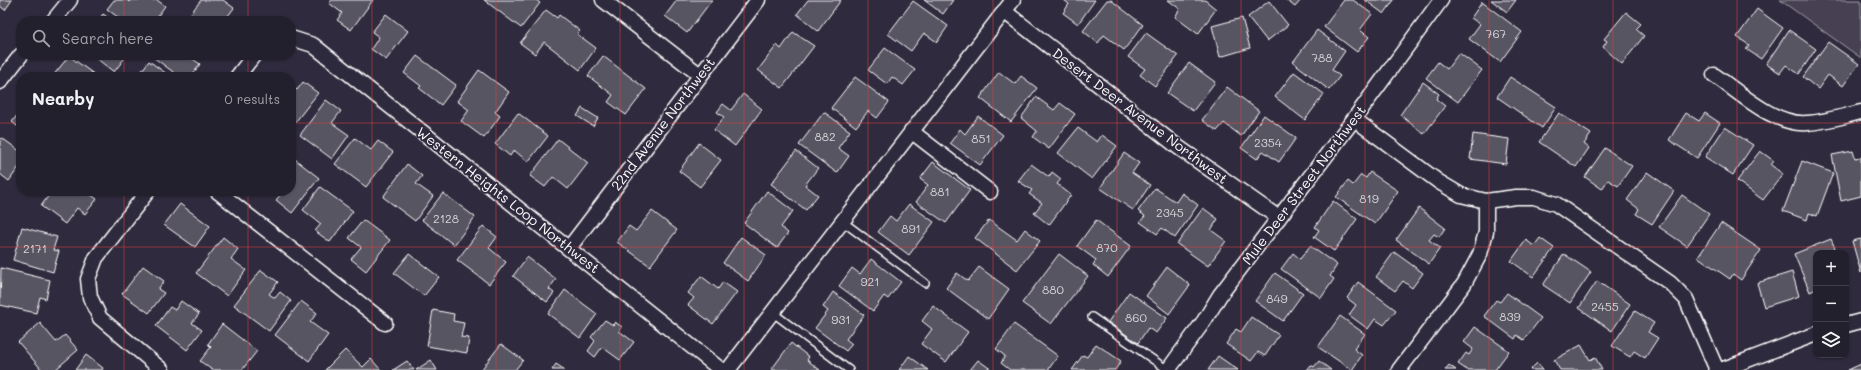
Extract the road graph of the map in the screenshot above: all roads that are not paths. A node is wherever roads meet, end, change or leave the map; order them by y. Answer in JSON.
{"nodes":[{"id":1,"x":70,"y":0,"type":"edge"},
{"id":2,"x":603,"y":0,"type":"edge"},
{"id":3,"x":758,"y":0,"type":"edge"},
{"id":4,"x":1012,"y":0,"type":"edge"},
{"id":5,"x":1440,"y":0,"type":"edge"},
{"id":6,"x":1004,"y":11,"type":"junction"},
{"id":7,"x":57,"y":16,"type":"edge"},
{"id":8,"x":296,"y":40,"type":"edge"},
{"id":9,"x":17,"y":60,"type":"edge"},
{"id":10,"x":250,"y":60,"type":"edge"},
{"id":11,"x":240,"y":72,"type":"edge"},
{"id":12,"x":700,"y":75,"type":"junction"},
{"id":13,"x":1714,"y":75,"type":"dead end"},
{"id":14,"x":0,"y":82,"type":"edge"},
{"id":15,"x":1861,"y":112,"type":"edge"},
{"id":16,"x":1354,"y":119,"type":"junction"},
{"id":17,"x":911,"y":131,"type":"junction"},
{"id":18,"x":990,"y":192,"type":"dead end"},
{"id":19,"x":144,"y":196,"type":"edge"},
{"id":20,"x":223,"y":196,"type":"edge"},
{"id":21,"x":1486,"y":201,"type":"junction"},
{"id":22,"x":1279,"y":218,"type":"junction"},
{"id":23,"x":842,"y":221,"type":"junction"},
{"id":24,"x":569,"y":248,"type":"junction"},
{"id":25,"x":924,"y":283,"type":"dead end"},
{"id":26,"x":772,"y":312,"type":"junction"},
{"id":27,"x":1092,"y":317,"type":"dead end"},
{"id":28,"x":1861,"y":321,"type":"edge"},
{"id":29,"x":385,"y":323,"type":"dead end"},
{"id":30,"x":1849,"y":324,"type":"edge"},
{"id":31,"x":1813,"y":335,"type":"edge"},
{"id":32,"x":162,"y":370,"type":"edge"},
{"id":33,"x":721,"y":370,"type":"edge"},
{"id":34,"x":728,"y":370,"type":"edge"},
{"id":35,"x":849,"y":370,"type":"edge"},
{"id":36,"x":1168,"y":370,"type":"edge"},
{"id":37,"x":1399,"y":370,"type":"edge"},
{"id":38,"x":1718,"y":370,"type":"edge"},
{"id":39,"x":1721,"y":370,"type":"edge"}],
"edges":[{"from":1,"to":7,"type":"street"},
{"from":2,"to":12,"type":"street"},
{"from":3,"to":12,"type":"street","name":"22nd Avenue Northwest"},
{"from":4,"to":6,"type":"street"},
{"from":5,"to":16,"type":"street","name":"Mule Deer Street Northwest"},
{"from":6,"to":17,"type":"street"},
{"from":6,"to":22,"type":"street","name":"Desert Deer Avenue Northwest"},
{"from":8,"to":24,"type":"street","name":"Western Heights Loop Northwest"},
{"from":9,"to":14,"type":"street"},
{"from":10,"to":11,"type":"street"},
{"from":12,"to":24,"type":"street","name":"22nd Avenue Northwest"},
{"from":13,"to":15,"type":"street"},
{"from":16,"to":21,"type":"street"},
{"from":16,"to":22,"type":"street","name":"Mule Deer Street Northwest"},
{"from":17,"to":18,"type":"street"},
{"from":17,"to":23,"type":"street"},
{"from":19,"to":32,"type":"street"},
{"from":20,"to":29,"type":"street"},
{"from":21,"to":37,"type":"street"},
{"from":21,"to":38,"type":"street"},
{"from":22,"to":36,"type":"street","name":"Mule Deer Street Northwest"},
{"from":23,"to":25,"type":"lane"},
{"from":23,"to":26,"type":"street"},
{"from":24,"to":33,"type":"street","name":"Western Heights Loop Northwest"},
{"from":26,"to":34,"type":"street"},
{"from":26,"to":35,"type":"lane"},
{"from":27,"to":36,"type":"lane"},
{"from":28,"to":30,"type":"street"},
{"from":31,"to":39,"type":"street"}]}
